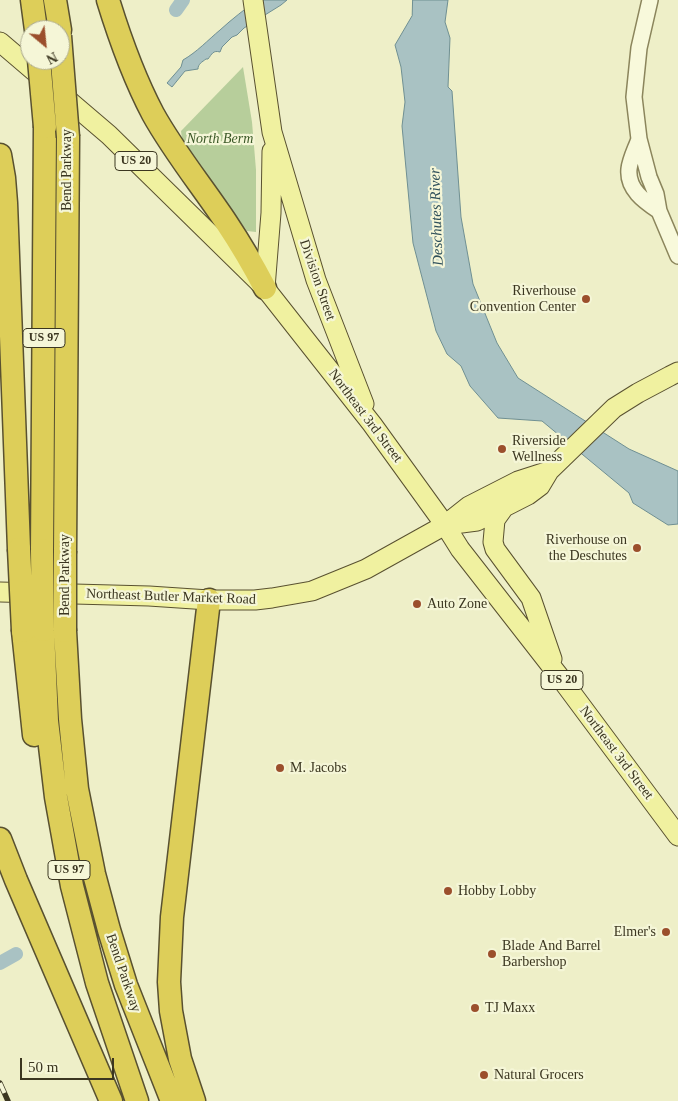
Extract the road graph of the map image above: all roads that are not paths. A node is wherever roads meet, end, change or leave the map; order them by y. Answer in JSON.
{"nodes":[{"id":1,"x":55,"y":0,"type":"edge"},
{"id":2,"x":108,"y":0,"type":"edge"},
{"id":3,"x":253,"y":0,"type":"edge"},
{"id":4,"x":650,"y":0,"type":"edge"},
{"id":5,"x":58,"y":20,"type":"edge"},
{"id":6,"x":0,"y":42,"type":"edge"},
{"id":7,"x":41,"y":70,"type":"edge"},
{"id":8,"x":63,"y":70,"type":"edge"},
{"id":9,"x":272,"y":132,"type":"junction"},
{"id":10,"x":0,"y":154,"type":"edge"},
{"id":11,"x":678,"y":256,"type":"edge"},
{"id":12,"x":266,"y":288,"type":"junction"},
{"id":13,"x":678,"y":372,"type":"edge"},
{"id":14,"x":372,"y":424,"type":"junction"},
{"id":15,"x":549,"y":472,"type":"junction"},
{"id":16,"x":505,"y":506,"type":"junction"},
{"id":17,"x":445,"y":525,"type":"junction"},
{"id":18,"x":0,"y":592,"type":"edge"},
{"id":19,"x":209,"y":600,"type":"junction"},
{"id":20,"x":33,"y":631,"type":"junction"},
{"id":21,"x":559,"y":676,"type":"junction"},
{"id":22,"x":678,"y":836,"type":"edge"},
{"id":23,"x":0,"y":839,"type":"edge"},
{"id":24,"x":110,"y":1101,"type":"edge"},
{"id":25,"x":138,"y":1101,"type":"edge"},
{"id":26,"x":172,"y":1101,"type":"edge"},
{"id":27,"x":194,"y":1101,"type":"edge"}],
"edges":[{"from":1,"to":5,"type":"highway","name":"Bend Parkway","number":"US 97"},
{"from":2,"to":12,"type":"highway"},
{"from":3,"to":9,"type":"main road","name":"Division Street"},
{"from":4,"to":11,"type":"street"},
{"from":6,"to":12,"type":"main road","name":"Northeast 3rd Street","number":"US 20"},
{"from":7,"to":20,"type":"highway","name":"Bend Parkway","number":"US 97","bridge":true},
{"from":8,"to":26,"type":"highway","name":"Bend Parkway","number":"US 97","bridge":true},
{"from":9,"to":12,"type":"main road","name":"Division Street"},
{"from":9,"to":14,"type":"main road","name":"Division Street"},
{"from":10,"to":20,"type":"highway","bridge":true},
{"from":12,"to":14,"type":"main road","name":"Northeast 3rd Street","number":"US 20"},
{"from":13,"to":15,"type":"main road"},
{"from":14,"to":17,"type":"main road","name":"Northeast 3rd Street","number":"US 20"},
{"from":15,"to":16,"type":"main road"},
{"from":15,"to":17,"type":"main road"},
{"from":16,"to":17,"type":"main road"},
{"from":16,"to":21,"type":"main road"},
{"from":17,"to":19,"type":"main road","name":"Northeast Butler Market Road"},
{"from":17,"to":21,"type":"main road","name":"Northeast 3rd Street","number":"US 20"},
{"from":18,"to":19,"type":"main road","name":"Northeast Butler Market Road"},
{"from":19,"to":27,"type":"highway"},
{"from":20,"to":25,"type":"highway","name":"Bend Parkway","number":"US 97"},
{"from":21,"to":22,"type":"main road","name":"Northeast 3rd Street","number":"US 20"},
{"from":23,"to":24,"type":"highway"}]}
